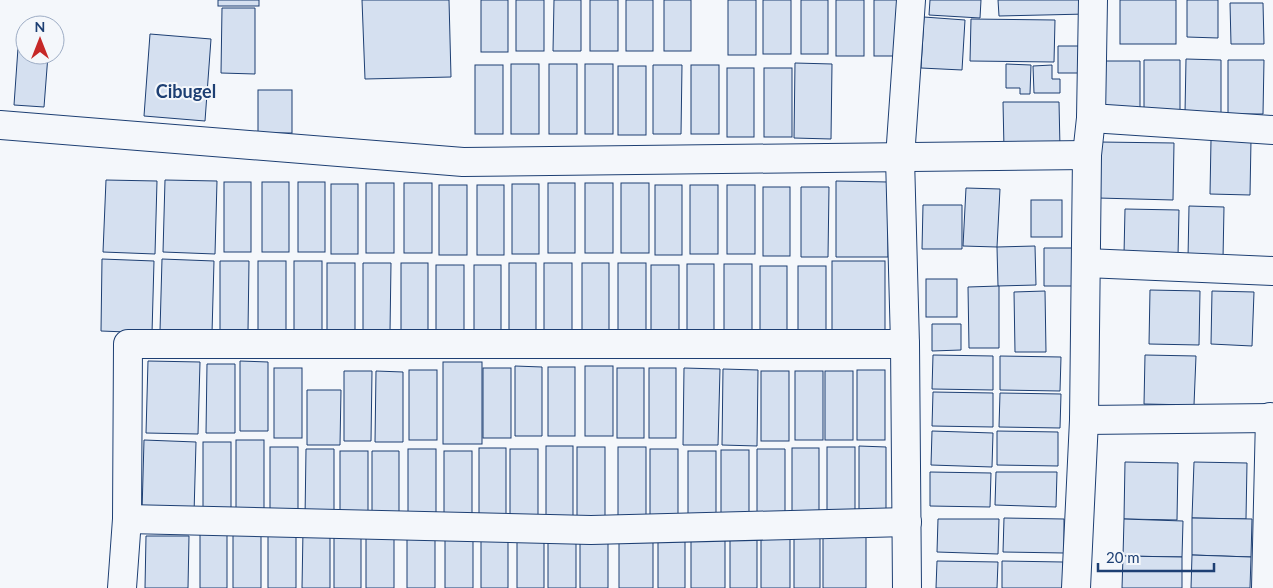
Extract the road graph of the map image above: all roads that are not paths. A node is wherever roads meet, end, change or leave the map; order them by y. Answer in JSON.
{"nodes":[{"id":1,"x":911,"y":0,"type":"edge"},
{"id":2,"x":1093,"y":0,"type":"edge"},
{"id":3,"x":1091,"y":118,"type":"junction"},
{"id":4,"x":0,"y":125,"type":"edge"},
{"id":5,"x":1273,"y":130,"type":"edge"},
{"id":6,"x":1087,"y":155,"type":"junction"},
{"id":7,"x":900,"y":158,"type":"junction"},
{"id":8,"x":1086,"y":263,"type":"junction"},
{"id":9,"x":1273,"y":271,"type":"edge"},
{"id":10,"x":905,"y":344,"type":"junction"},
{"id":11,"x":1271,"y":417,"type":"edge"},
{"id":12,"x":1084,"y":420,"type":"junction"},
{"id":13,"x":127,"y":519,"type":"junction"},
{"id":14,"x":907,"y":522,"type":"junction"},
{"id":15,"x":122,"y":588,"type":"edge"},
{"id":16,"x":907,"y":588,"type":"edge"},
{"id":17,"x":1076,"y":588,"type":"edge"},
{"id":18,"x":1266,"y":588,"type":"edge"}],
"edges":[{"from":1,"to":7,"type":"street"},
{"from":2,"to":3,"type":"street"},
{"from":3,"to":5,"type":"street"},
{"from":3,"to":6,"type":"street"},
{"from":4,"to":7,"type":"street"},
{"from":6,"to":7,"type":"street"},
{"from":6,"to":8,"type":"street"},
{"from":7,"to":10,"type":"street"},
{"from":8,"to":9,"type":"street"},
{"from":8,"to":12,"type":"street"},
{"from":10,"to":13,"type":"street"},
{"from":10,"to":14,"type":"street"},
{"from":11,"to":12,"type":"street"},
{"from":11,"to":18,"type":"street"},
{"from":12,"to":17,"type":"street"},
{"from":13,"to":14,"type":"street"},
{"from":13,"to":15,"type":"street"},
{"from":14,"to":16,"type":"street"}]}
